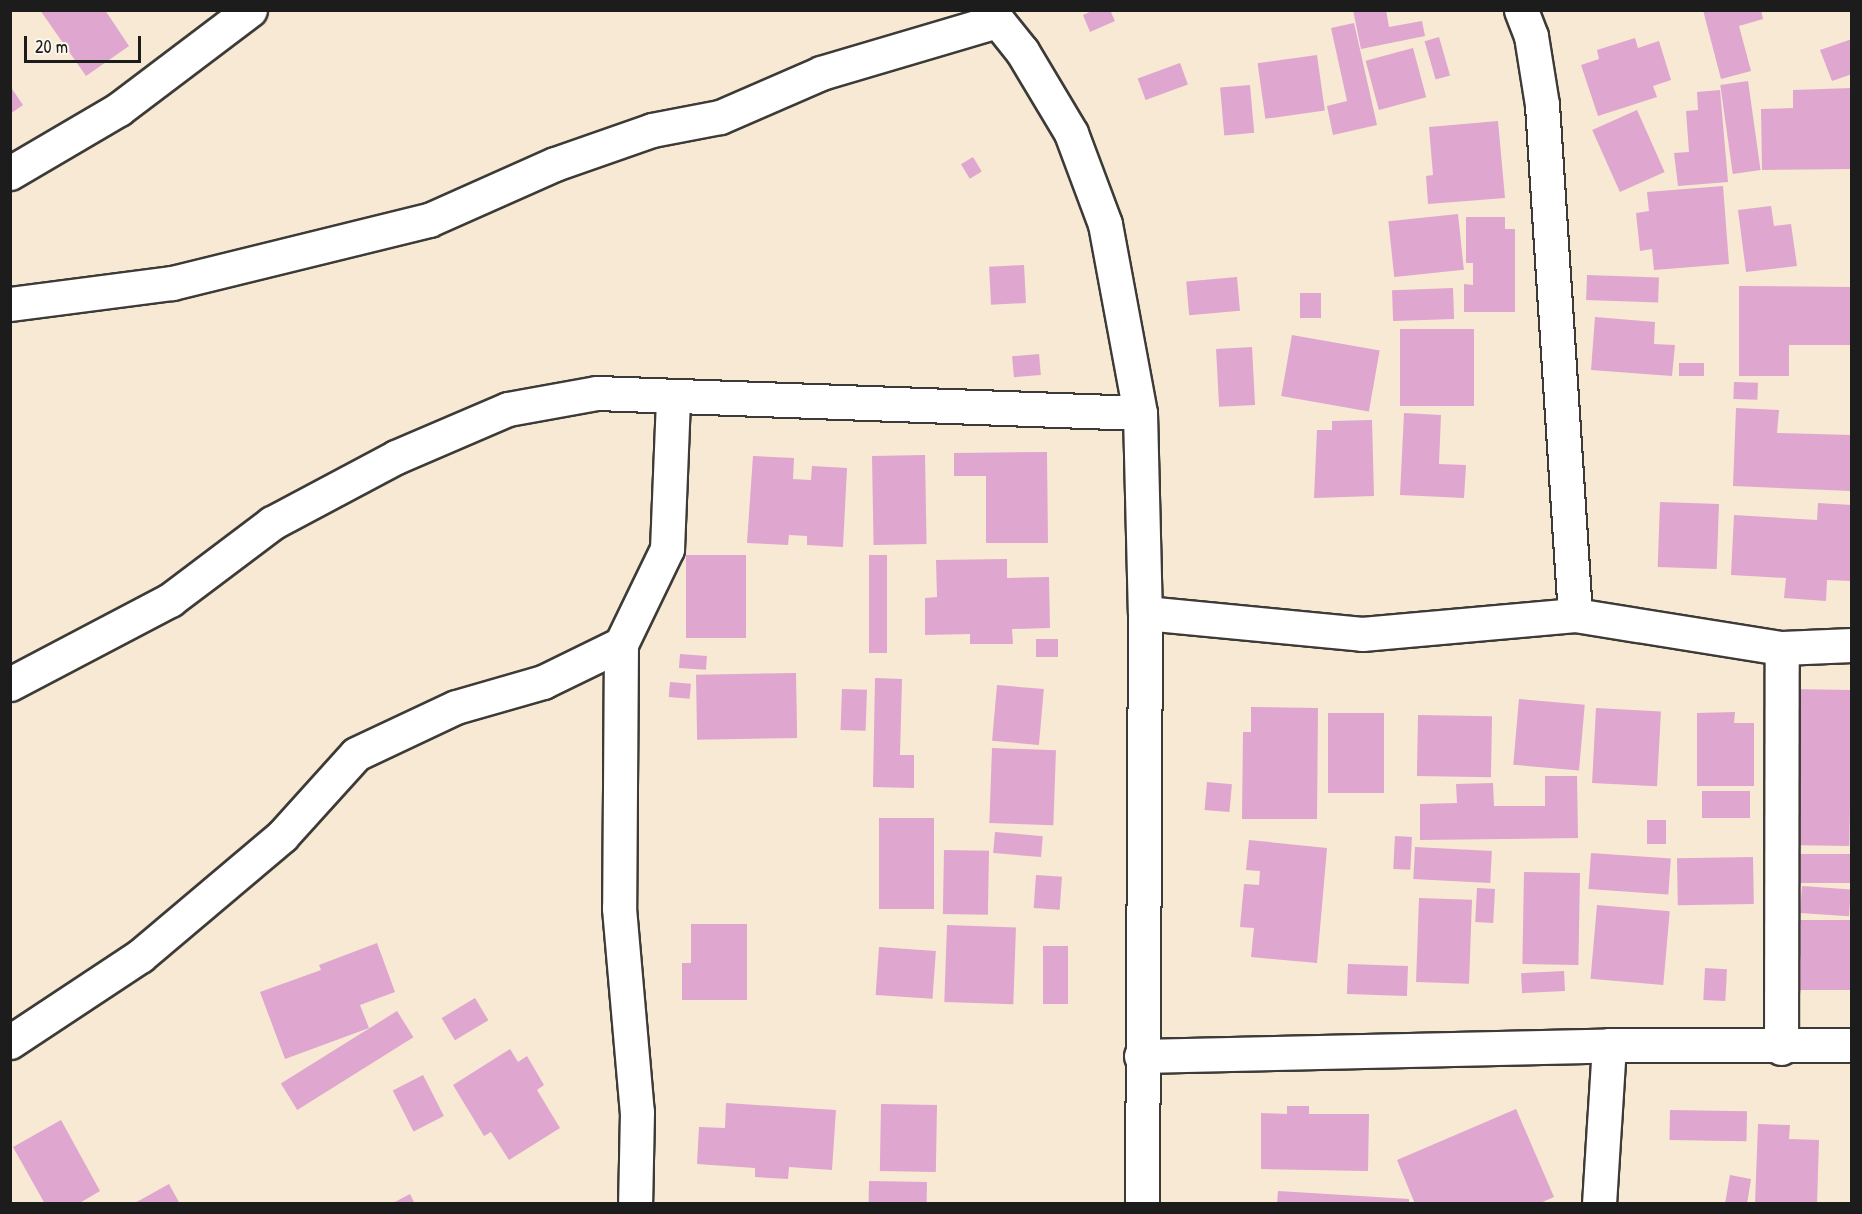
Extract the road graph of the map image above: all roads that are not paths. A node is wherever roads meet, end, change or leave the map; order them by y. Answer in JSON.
{"nodes":[{"id":1,"x":250,"y":10,"type":"edge"},
{"id":2,"x":1521,"y":10,"type":"edge"},
{"id":3,"x":993,"y":16,"type":"edge"},
{"id":4,"x":10,"y":173,"type":"edge"},
{"id":5,"x":10,"y":304,"type":"edge"},
{"id":6,"x":673,"y":398,"type":"junction"},
{"id":7,"x":1140,"y":413,"type":"junction"},
{"id":8,"x":1145,"y":613,"type":"junction"},
{"id":9,"x":1575,"y":615,"type":"junction"},
{"id":10,"x":621,"y":644,"type":"junction"},
{"id":11,"x":1851,"y":645,"type":"edge"},
{"id":12,"x":1782,"y":648,"type":"junction"},
{"id":13,"x":10,"y":684,"type":"edge"},
{"id":14,"x":10,"y":1042,"type":"edge"},
{"id":15,"x":1609,"y":1045,"type":"junction"},
{"id":16,"x":1851,"y":1045,"type":"edge"},
{"id":17,"x":1781,"y":1048,"type":"junction"},
{"id":18,"x":1142,"y":1056,"type":"junction"},
{"id":19,"x":634,"y":1203,"type":"edge"},
{"id":20,"x":1142,"y":1203,"type":"edge"},
{"id":21,"x":1599,"y":1203,"type":"edge"}],
"edges":[{"from":1,"to":4,"type":"street"},
{"from":2,"to":9,"type":"street"},
{"from":3,"to":5,"type":"street"},
{"from":3,"to":7,"type":"street"},
{"from":6,"to":7,"type":"street"},
{"from":6,"to":10,"type":"street"},
{"from":6,"to":13,"type":"street"},
{"from":7,"to":8,"type":"street"},
{"from":8,"to":9,"type":"street"},
{"from":8,"to":18,"type":"street"},
{"from":9,"to":12,"type":"street"},
{"from":10,"to":14,"type":"street"},
{"from":10,"to":19,"type":"street"},
{"from":11,"to":12,"type":"street"},
{"from":12,"to":17,"type":"street"},
{"from":15,"to":17,"type":"street"},
{"from":15,"to":18,"type":"street"},
{"from":15,"to":21,"type":"street"},
{"from":16,"to":17,"type":"street"},
{"from":18,"to":20,"type":"street"}]}
